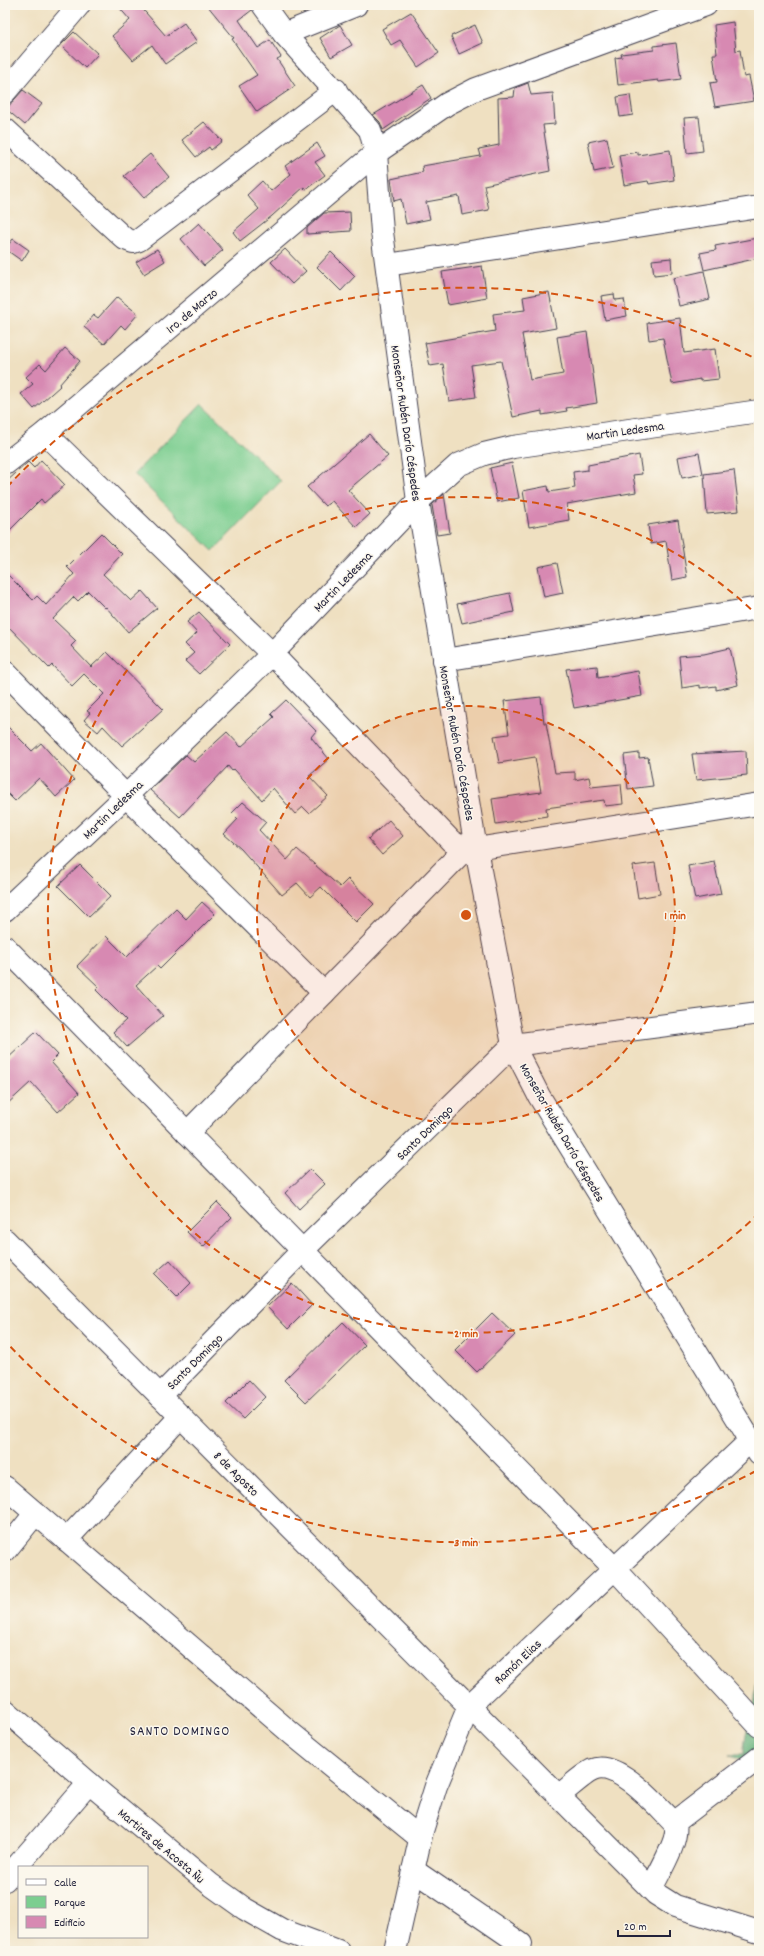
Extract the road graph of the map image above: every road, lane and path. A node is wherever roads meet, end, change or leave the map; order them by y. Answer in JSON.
{"nodes":[{"id":1,"x":79,"y":5,"type":"edge"},
{"id":2,"x":263,"y":5,"type":"edge"},
{"id":3,"x":356,"y":5,"type":"edge"},
{"id":4,"x":706,"y":5,"type":"edge"},
{"id":5,"x":284,"y":34,"type":"junction"},
{"id":6,"x":336,"y":90,"type":"junction"},
{"id":7,"x":5,"y":92,"type":"edge"},
{"id":8,"x":5,"y":129,"type":"edge"},
{"id":9,"x":376,"y":153,"type":"junction"},
{"id":10,"x":759,"y":207,"type":"edge"},
{"id":11,"x":386,"y":265,"type":"junction"},
{"id":12,"x":759,"y":411,"type":"edge"},
{"id":13,"x":45,"y":433,"type":"junction"},
{"id":14,"x":5,"y":464,"type":"edge"},
{"id":15,"x":418,"y":501,"type":"junction"},
{"id":16,"x":759,"y":608,"type":"edge"},
{"id":17,"x":272,"y":654,"type":"junction"},
{"id":18,"x":444,"y":660,"type":"junction"},
{"id":19,"x":5,"y":672,"type":"edge"},
{"id":20,"x":126,"y":796,"type":"junction"},
{"id":21,"x":759,"y":804,"type":"edge"},
{"id":22,"x":472,"y":848,"type":"junction"},
{"id":23,"x":5,"y":910,"type":"edge"},
{"id":24,"x":5,"y":947,"type":"edge"},
{"id":25,"x":324,"y":993,"type":"junction"},
{"id":26,"x":759,"y":1013,"type":"edge"},
{"id":27,"x":513,"y":1045,"type":"junction"},
{"id":28,"x":187,"y":1133,"type":"junction"},
{"id":29,"x":5,"y":1240,"type":"edge"},
{"id":30,"x":302,"y":1251,"type":"junction"},
{"id":31,"x":160,"y":1396,"type":"junction"},
{"id":32,"x":181,"y":1416,"type":"junction"},
{"id":33,"x":755,"y":1447,"type":"edge"},
{"id":34,"x":5,"y":1487,"type":"edge"},
{"id":35,"x":35,"y":1514,"type":"junction"},
{"id":36,"x":66,"y":1540,"type":"junction"},
{"id":37,"x":5,"y":1551,"type":"edge"},
{"id":38,"x":615,"y":1569,"type":"junction"},
{"id":39,"x":469,"y":1706,"type":"junction"},
{"id":40,"x":5,"y":1710,"type":"edge"},
{"id":41,"x":759,"y":1726,"type":"edge"},
{"id":42,"x":759,"y":1758,"type":"edge"},
{"id":43,"x":88,"y":1783,"type":"junction"},
{"id":44,"x":558,"y":1796,"type":"junction"},
{"id":45,"x":674,"y":1823,"type":"junction"},
{"id":46,"x":420,"y":1838,"type":"junction"},
{"id":47,"x":413,"y":1870,"type":"junction"},
{"id":48,"x":8,"y":1871,"type":"edge"},
{"id":49,"x":651,"y":1889,"type":"junction"},
{"id":50,"x":757,"y":1931,"type":"edge"},
{"id":51,"x":521,"y":1944,"type":"dead end"},
{"id":52,"x":338,"y":1951,"type":"edge"},
{"id":53,"x":395,"y":1951,"type":"edge"}],
"edges":[{"from":1,"to":7,"type":"street"},
{"from":2,"to":5,"type":"street","name":"Monseñor Rubén Darío Céspedes"},
{"from":3,"to":5,"type":"street"},
{"from":4,"to":9,"type":"street","name":"1ro. de Marzo"},
{"from":5,"to":6,"type":"street","name":"Monseñor Rubén Darío Céspedes"},
{"from":6,"to":8,"type":"street"},
{"from":6,"to":9,"type":"street","name":"Monseñor Rubén Darío Céspedes"},
{"from":9,"to":11,"type":"street","name":"Monseñor Rubén Darío Céspedes"},
{"from":9,"to":13,"type":"street","name":"1ro. de Marzo"},
{"from":10,"to":11,"type":"street"},
{"from":11,"to":15,"type":"street","name":"Monseñor Rubén Darío Céspedes"},
{"from":12,"to":15,"type":"street","name":"Martin Ledesma"},
{"from":13,"to":14,"type":"street","name":"1ro. de Marzo"},
{"from":13,"to":17,"type":"street"},
{"from":15,"to":17,"type":"street","name":"Martin Ledesma"},
{"from":15,"to":18,"type":"street","name":"Monseñor Rubén Darío Céspedes"},
{"from":16,"to":18,"type":"street"},
{"from":17,"to":20,"type":"street","name":"Martin Ledesma"},
{"from":17,"to":22,"type":"street"},
{"from":18,"to":22,"type":"street","name":"Monseñor Rubén Darío Céspedes"},
{"from":19,"to":20,"type":"street"},
{"from":20,"to":23,"type":"street","name":"Martin Ledesma"},
{"from":20,"to":25,"type":"street"},
{"from":21,"to":22,"type":"street"},
{"from":22,"to":25,"type":"street"},
{"from":22,"to":27,"type":"street","name":"Monseñor Rubén Darío Céspedes"},
{"from":24,"to":28,"type":"street"},
{"from":25,"to":28,"type":"street"},
{"from":26,"to":27,"type":"street"},
{"from":27,"to":30,"type":"street","name":"Santo Domingo"},
{"from":27,"to":33,"type":"street","name":"Monseñor Rubén Darío Céspedes"},
{"from":28,"to":30,"type":"street"},
{"from":29,"to":31,"type":"street","name":"8 de Agosto"},
{"from":30,"to":31,"type":"street","name":"Santo Domingo"},
{"from":30,"to":38,"type":"street"},
{"from":31,"to":32,"type":"street","name":"8 de Agosto"},
{"from":32,"to":36,"type":"street"},
{"from":32,"to":39,"type":"street","name":"8 de Agosto"},
{"from":33,"to":38,"type":"street","name":"Ramón Elias"},
{"from":34,"to":35,"type":"street"},
{"from":35,"to":36,"type":"street"},
{"from":35,"to":37,"type":"street"},
{"from":36,"to":46,"type":"street"},
{"from":38,"to":39,"type":"street","name":"Ramón Elias"},
{"from":38,"to":41,"type":"street"},
{"from":39,"to":44,"type":"street","name":"8 de Agosto"},
{"from":39,"to":46,"type":"street","name":"Ramón Elias"},
{"from":40,"to":43,"type":"street","name":"Martires de Acosta Ñu"},
{"from":42,"to":45,"type":"street"},
{"from":43,"to":48,"type":"street"},
{"from":43,"to":52,"type":"street","name":"Martires de Acosta Ñu"},
{"from":44,"to":45,"type":"street"},
{"from":44,"to":49,"type":"street","name":"8 de Agosto"},
{"from":45,"to":49,"type":"street"},
{"from":46,"to":47,"type":"street","name":"Ramón Elias"},
{"from":47,"to":51,"type":"street"},
{"from":47,"to":53,"type":"street","name":"Ramón Elias"},
{"from":49,"to":50,"type":"street","name":"8 de Agosto"}]}
